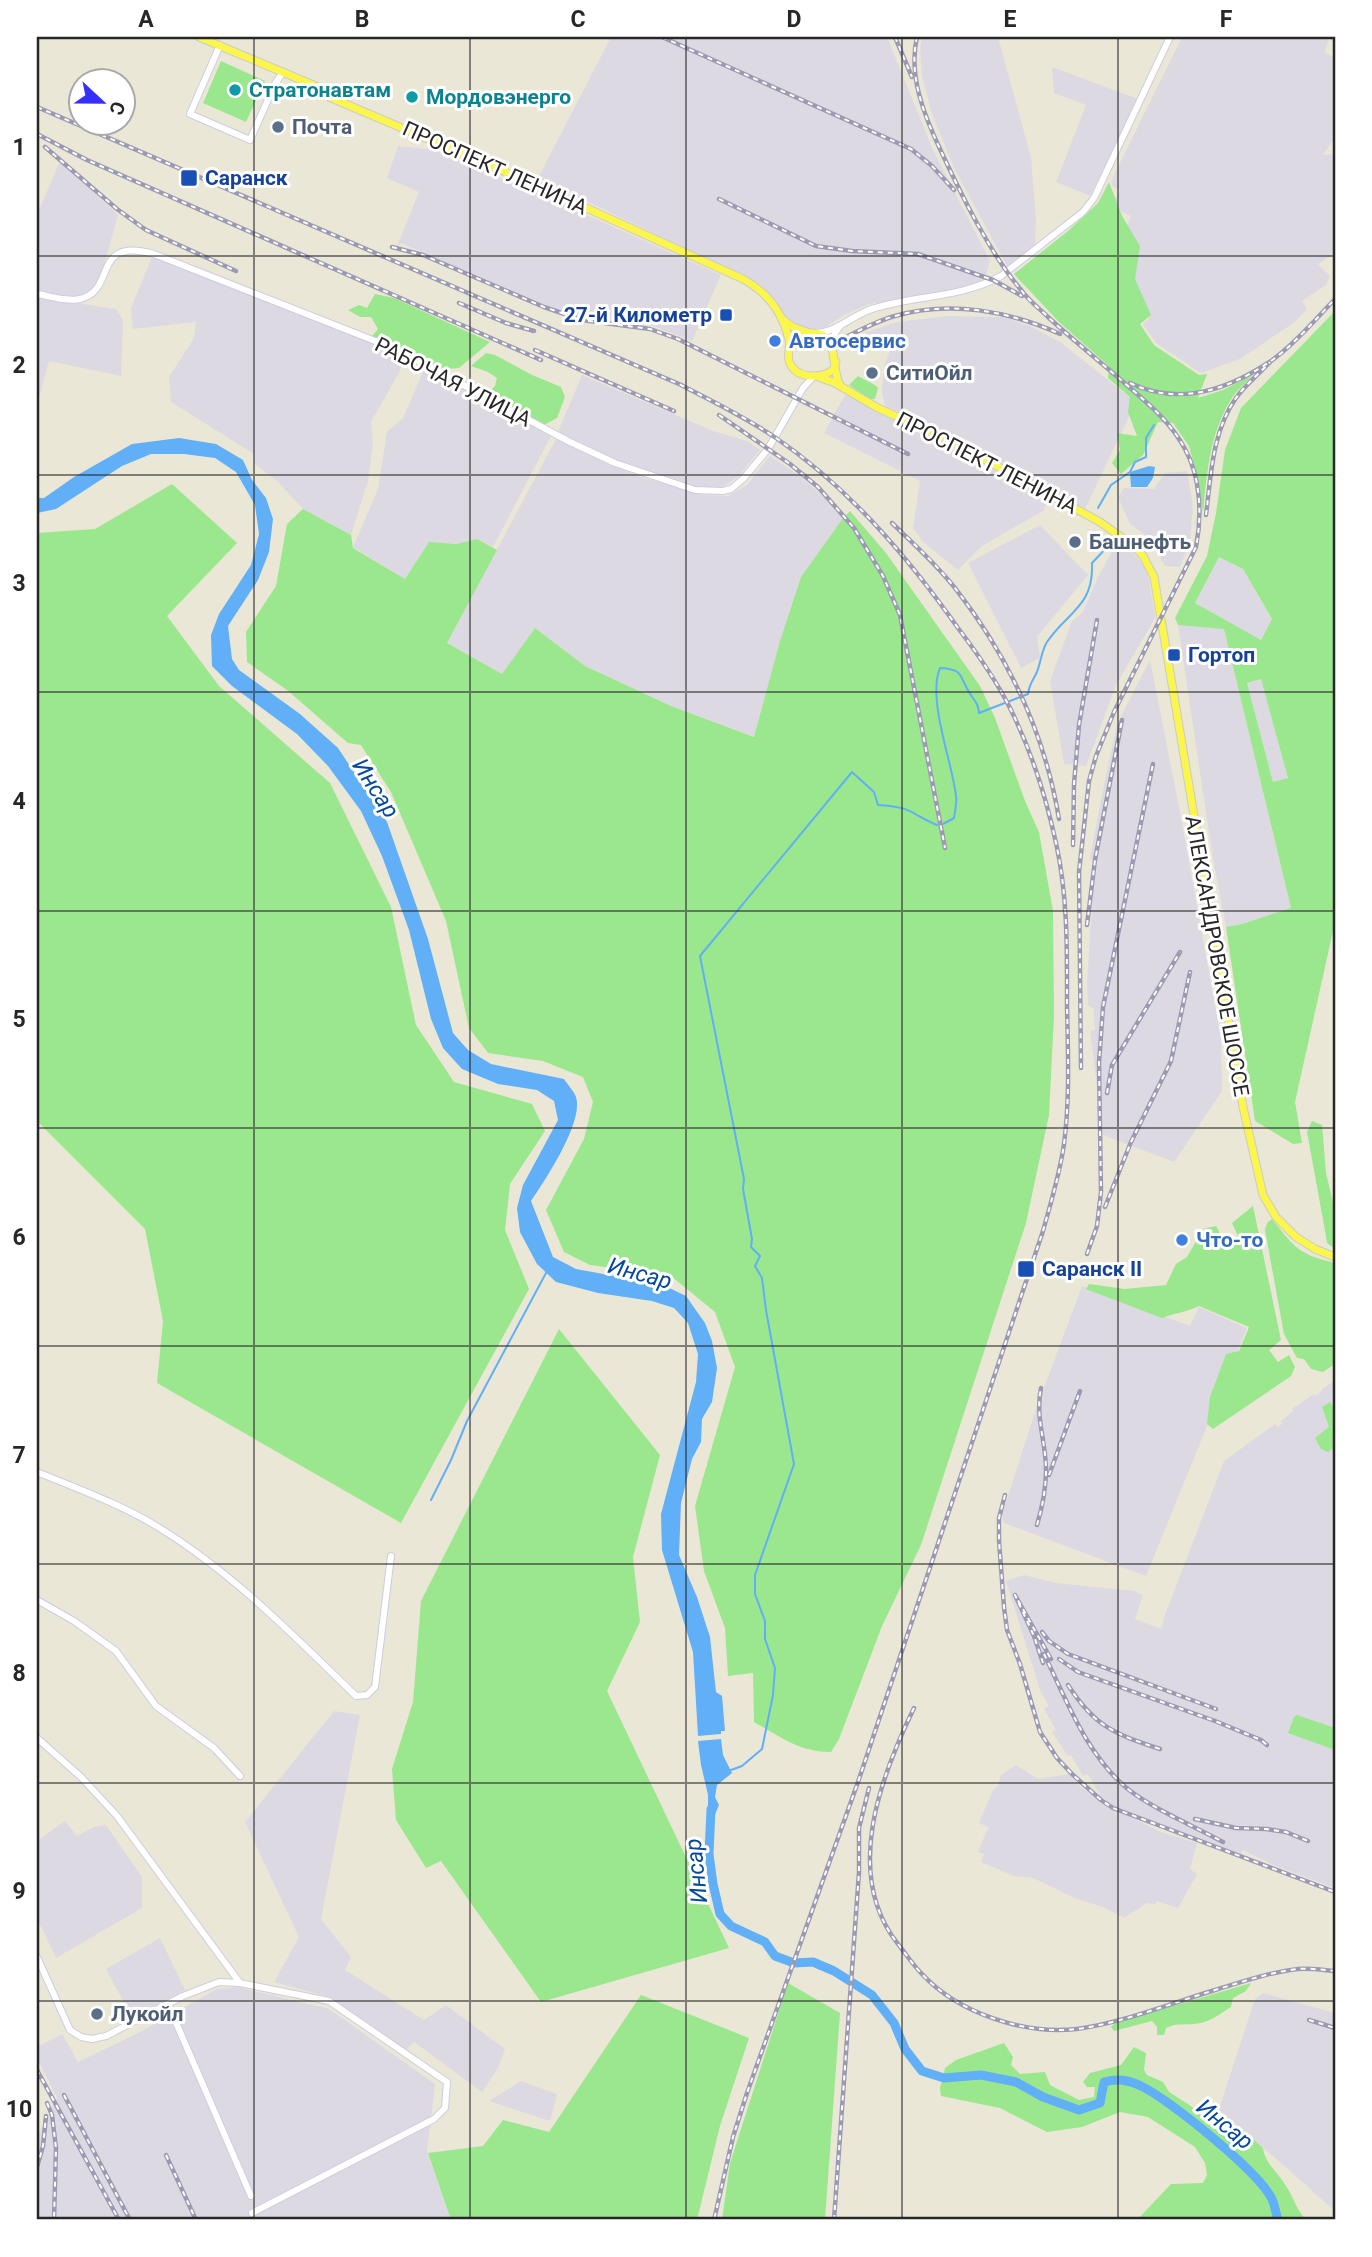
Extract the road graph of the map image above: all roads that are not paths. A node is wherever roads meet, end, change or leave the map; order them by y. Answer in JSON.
{"nodes":[{"id":1,"x":199,"y":37,"type":"edge"},
{"id":2,"x":1170,"y":37,"type":"edge"},
{"id":3,"x":220,"y":45,"type":"junction"},
{"id":4,"x":284,"y":72,"type":"junction"},
{"id":5,"x":37,"y":294,"type":"edge"},
{"id":6,"x":780,"y":316,"type":"junction"},
{"id":7,"x":841,"y":325,"type":"junction"},
{"id":8,"x":813,"y":333,"type":"junction"},
{"id":9,"x":790,"y":346,"type":"junction"},
{"id":10,"x":833,"y":349,"type":"junction"},
{"id":11,"x":835,"y":362,"type":"junction"},
{"id":12,"x":797,"y":371,"type":"junction"},
{"id":13,"x":815,"y":376,"type":"junction"},
{"id":14,"x":842,"y":387,"type":"junction"},
{"id":15,"x":803,"y":388,"type":"junction"},
{"id":16,"x":1161,"y":619,"type":"joint"},
{"id":17,"x":1335,"y":1257,"type":"edge"},
{"id":18,"x":37,"y":1472,"type":"edge"},
{"id":19,"x":391,"y":1556,"type":"dead end"},
{"id":20,"x":37,"y":1600,"type":"edge"},
{"id":21,"x":37,"y":1738,"type":"edge"},
{"id":22,"x":240,"y":1776,"type":"dead end"},
{"id":23,"x":37,"y":1957,"type":"edge"},
{"id":24,"x":240,"y":1983,"type":"junction"},
{"id":25,"x":168,"y":2004,"type":"junction"},
{"id":26,"x":251,"y":2196,"type":"dead end"},
{"id":27,"x":252,"y":2213,"type":"dead end"}],
"edges":[{"from":1,"to":3,"type":"main road","name":"ПРОСПЕКТ ЛЕНИНА"},
{"from":2,"to":7,"type":"street"},
{"from":3,"to":4,"type":"main road","name":"ПРОСПЕКТ ЛЕНИНА"},
{"from":3,"to":4,"type":"street"},
{"from":4,"to":6,"type":"main road","name":"ПРОСПЕКТ ЛЕНИНА"},
{"from":5,"to":15,"type":"street","name":"РАБОЧАЯ УЛИЦА"},
{"from":6,"to":8,"type":"main road"},
{"from":6,"to":9,"type":"main road"},
{"from":7,"to":8,"type":"street"},
{"from":7,"to":10,"type":"street"},
{"from":8,"to":9,"type":"main road"},
{"from":8,"to":10,"type":"main road"},
{"from":9,"to":12,"type":"main road"},
{"from":10,"to":11,"type":"main road"},
{"from":11,"to":13,"type":"main road"},
{"from":11,"to":14,"type":"main road"},
{"from":12,"to":13,"type":"main road"},
{"from":12,"to":15,"type":"street"},
{"from":13,"to":14,"type":"main road","name":"ПРОСПЕКТ ЛЕНИНА"},
{"from":13,"to":15,"type":"street"},
{"from":14,"to":16,"type":"main road","name":"ПРОСПЕКТ ЛЕНИНА"},
{"from":16,"to":17,"type":"main road","name":"АЛЕКСАНДРОВСКОЕ ШОССЕ"},
{"from":18,"to":19,"type":"street"},
{"from":20,"to":22,"type":"street"},
{"from":21,"to":24,"type":"street"},
{"from":23,"to":25,"type":"street"},
{"from":24,"to":25,"type":"street"},
{"from":24,"to":27,"type":"street"},
{"from":25,"to":26,"type":"street"}]}
